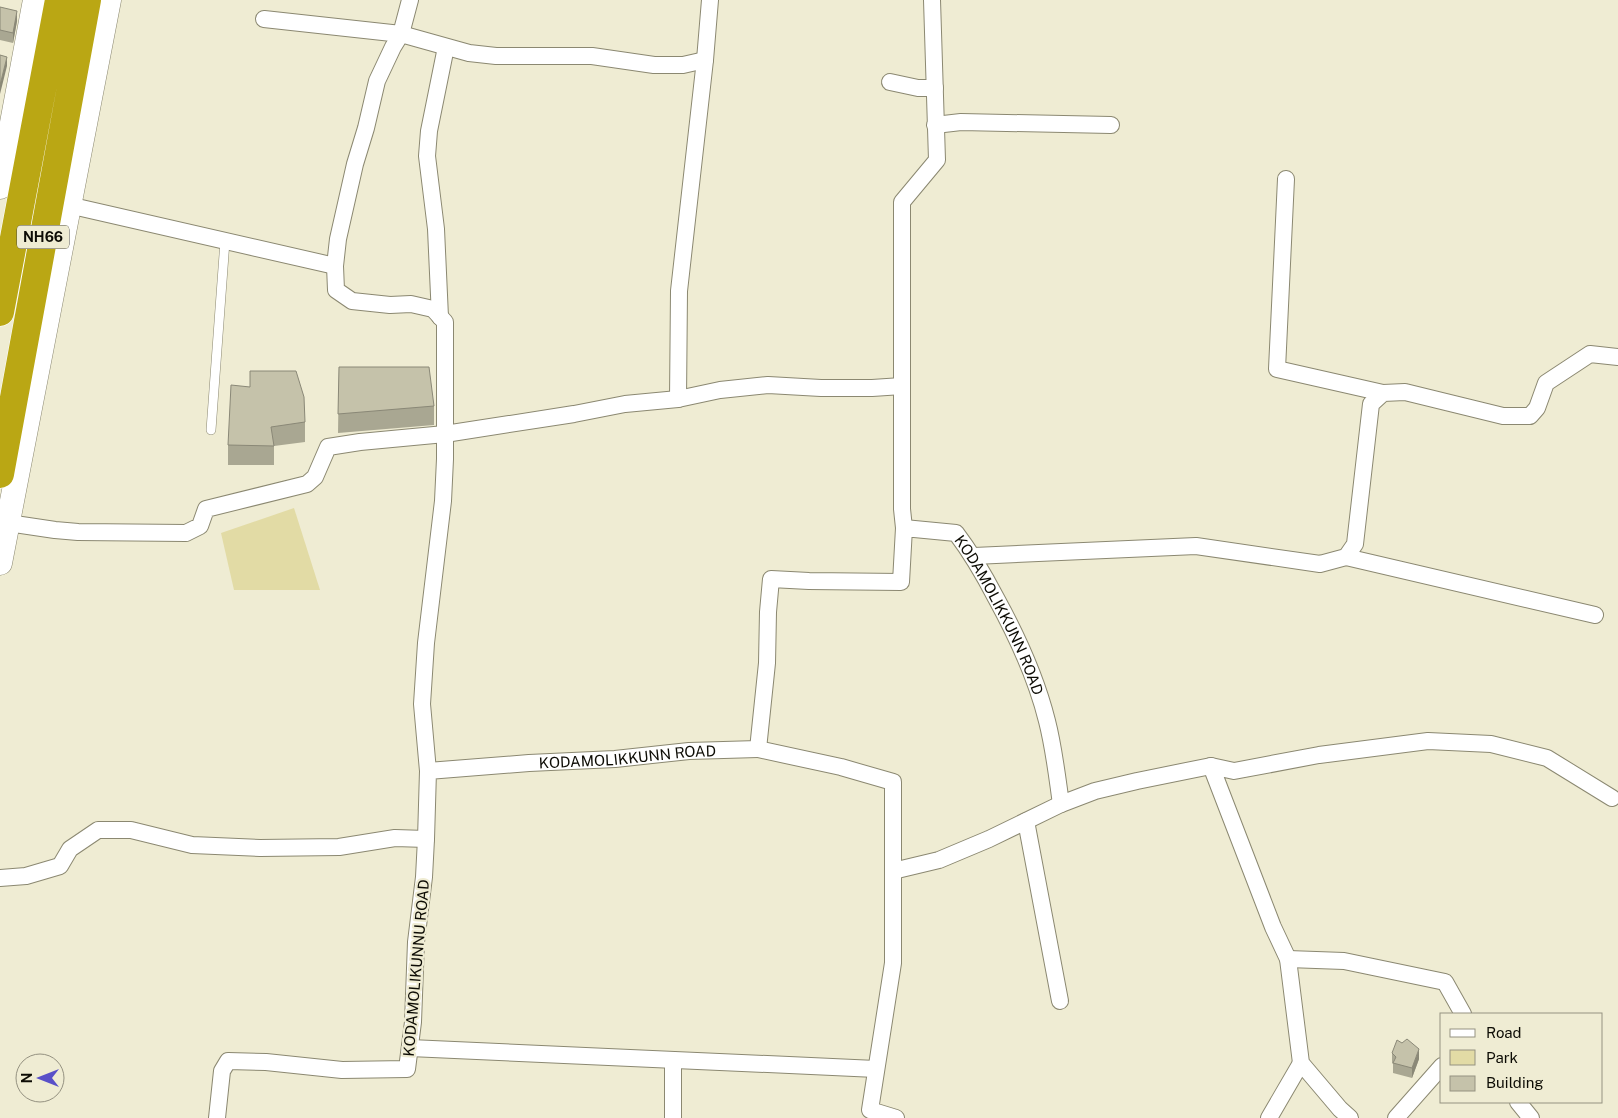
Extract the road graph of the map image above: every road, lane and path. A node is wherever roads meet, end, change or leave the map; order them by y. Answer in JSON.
{"nodes":[{"id":1,"x":35,"y":0,"type":"edge"},
{"id":2,"x":59,"y":0,"type":"edge"},
{"id":3,"x":86,"y":0,"type":"edge"},
{"id":4,"x":109,"y":0,"type":"edge"},
{"id":5,"x":410,"y":0,"type":"edge"},
{"id":6,"x":710,"y":0,"type":"edge"},
{"id":7,"x":932,"y":0,"type":"edge"},
{"id":8,"x":264,"y":19,"type":"dead end"},
{"id":9,"x":401,"y":34,"type":"junction"},
{"id":10,"x":446,"y":47,"type":"junction"},
{"id":11,"x":705,"y":60,"type":"junction"},
{"id":12,"x":890,"y":82,"type":"dead end"},
{"id":13,"x":935,"y":88,"type":"junction"},
{"id":14,"x":935,"y":124,"type":"junction"},
{"id":15,"x":1111,"y":125,"type":"dead end"},
{"id":16,"x":1286,"y":179,"type":"dead end"},
{"id":17,"x":0,"y":187,"type":"edge"},
{"id":18,"x":77,"y":207,"type":"dead end"},
{"id":19,"x":225,"y":241,"type":"junction"},
{"id":20,"x":335,"y":266,"type":"junction"},
{"id":21,"x":0,"y":312,"type":"edge"},
{"id":22,"x":440,"y":317,"type":"junction"},
{"id":23,"x":1618,"y":357,"type":"edge"},
{"id":24,"x":902,"y":386,"type":"junction"},
{"id":25,"x":1382,"y":393,"type":"junction"},
{"id":26,"x":678,"y":399,"type":"junction"},
{"id":27,"x":211,"y":430,"type":"dead end"},
{"id":28,"x":445,"y":434,"type":"junction"},
{"id":29,"x":0,"y":474,"type":"edge"},
{"id":30,"x":8,"y":523,"type":"junction"},
{"id":31,"x":904,"y":528,"type":"junction"},
{"id":32,"x":974,"y":556,"type":"junction"},
{"id":33,"x":1346,"y":557,"type":"junction"},
{"id":34,"x":0,"y":563,"type":"edge"},
{"id":35,"x":1595,"y":615,"type":"dead end"},
{"id":36,"x":758,"y":749,"type":"junction"},
{"id":37,"x":1211,"y":766,"type":"junction"},
{"id":38,"x":428,"y":771,"type":"junction"},
{"id":39,"x":1612,"y":798,"type":"dead end"},
{"id":40,"x":1061,"y":804,"type":"junction"},
{"id":41,"x":1026,"y":821,"type":"junction"},
{"id":42,"x":426,"y":839,"type":"junction"},
{"id":43,"x":893,"y":871,"type":"junction"},
{"id":44,"x":0,"y":878,"type":"edge"},
{"id":45,"x":1288,"y":959,"type":"junction"},
{"id":46,"x":1060,"y":1001,"type":"dead end"},
{"id":47,"x":1462,"y":1013,"type":"edge"},
{"id":48,"x":410,"y":1048,"type":"junction"},
{"id":49,"x":673,"y":1060,"type":"junction"},
{"id":50,"x":1301,"y":1063,"type":"junction"},
{"id":51,"x":1440,"y":1068,"type":"edge"},
{"id":52,"x":876,"y":1070,"type":"junction"},
{"id":53,"x":1519,"y":1103,"type":"edge"},
{"id":54,"x":217,"y":1118,"type":"edge"},
{"id":55,"x":673,"y":1118,"type":"edge"},
{"id":56,"x":896,"y":1118,"type":"edge"},
{"id":57,"x":1269,"y":1118,"type":"edge"},
{"id":58,"x":1350,"y":1118,"type":"edge"},
{"id":59,"x":1396,"y":1118,"type":"edge"},
{"id":60,"x":1531,"y":1118,"type":"edge"}],
"edges":[{"from":1,"to":17,"type":"street"},
{"from":2,"to":21,"type":"highway","number":"NH66"},
{"from":3,"to":29,"type":"highway","number":"NH66"},
{"from":4,"to":30,"type":"street"},
{"from":5,"to":9,"type":"street"},
{"from":6,"to":11,"type":"street"},
{"from":7,"to":13,"type":"street"},
{"from":8,"to":9,"type":"street"},
{"from":9,"to":10,"type":"street"},
{"from":9,"to":20,"type":"street"},
{"from":10,"to":11,"type":"street"},
{"from":10,"to":22,"type":"street"},
{"from":11,"to":26,"type":"street"},
{"from":12,"to":13,"type":"street"},
{"from":13,"to":14,"type":"street"},
{"from":14,"to":15,"type":"street"},
{"from":14,"to":24,"type":"street"},
{"from":16,"to":25,"type":"street"},
{"from":18,"to":19,"type":"street"},
{"from":19,"to":20,"type":"street"},
{"from":19,"to":27,"type":"lane"},
{"from":20,"to":22,"type":"street"},
{"from":22,"to":28,"type":"street"},
{"from":23,"to":25,"type":"street"},
{"from":24,"to":26,"type":"street"},
{"from":24,"to":31,"type":"street"},
{"from":25,"to":33,"type":"street"},
{"from":26,"to":28,"type":"street"},
{"from":28,"to":30,"type":"street"},
{"from":28,"to":38,"type":"street"},
{"from":30,"to":34,"type":"street"},
{"from":31,"to":32,"type":"street","name":"KODAMOLIKKUNN ROAD"},
{"from":31,"to":36,"type":"street"},
{"from":32,"to":33,"type":"street"},
{"from":32,"to":40,"type":"street","name":"KODAMOLIKKUNN ROAD"},
{"from":33,"to":35,"type":"street"},
{"from":36,"to":38,"type":"street","name":"KODAMOLIKKUNN ROAD"},
{"from":36,"to":43,"type":"street","name":"KODAMOLIKKUNN ROAD"},
{"from":37,"to":39,"type":"street"},
{"from":37,"to":40,"type":"street"},
{"from":37,"to":45,"type":"street"},
{"from":38,"to":42,"type":"street"},
{"from":40,"to":41,"type":"street"},
{"from":41,"to":43,"type":"street"},
{"from":41,"to":46,"type":"street"},
{"from":42,"to":44,"type":"street"},
{"from":42,"to":48,"type":"street","name":"KODAMOLIKUNNU ROAD"},
{"from":43,"to":52,"type":"street"},
{"from":45,"to":47,"type":"street"},
{"from":45,"to":50,"type":"street"},
{"from":48,"to":49,"type":"street"},
{"from":48,"to":54,"type":"street","name":"KODAMOLIKUNNU ROAD"},
{"from":49,"to":52,"type":"street"},
{"from":49,"to":55,"type":"street"},
{"from":50,"to":57,"type":"street"},
{"from":50,"to":58,"type":"street"},
{"from":51,"to":59,"type":"street"},
{"from":52,"to":56,"type":"street"},
{"from":53,"to":60,"type":"street"}]}
